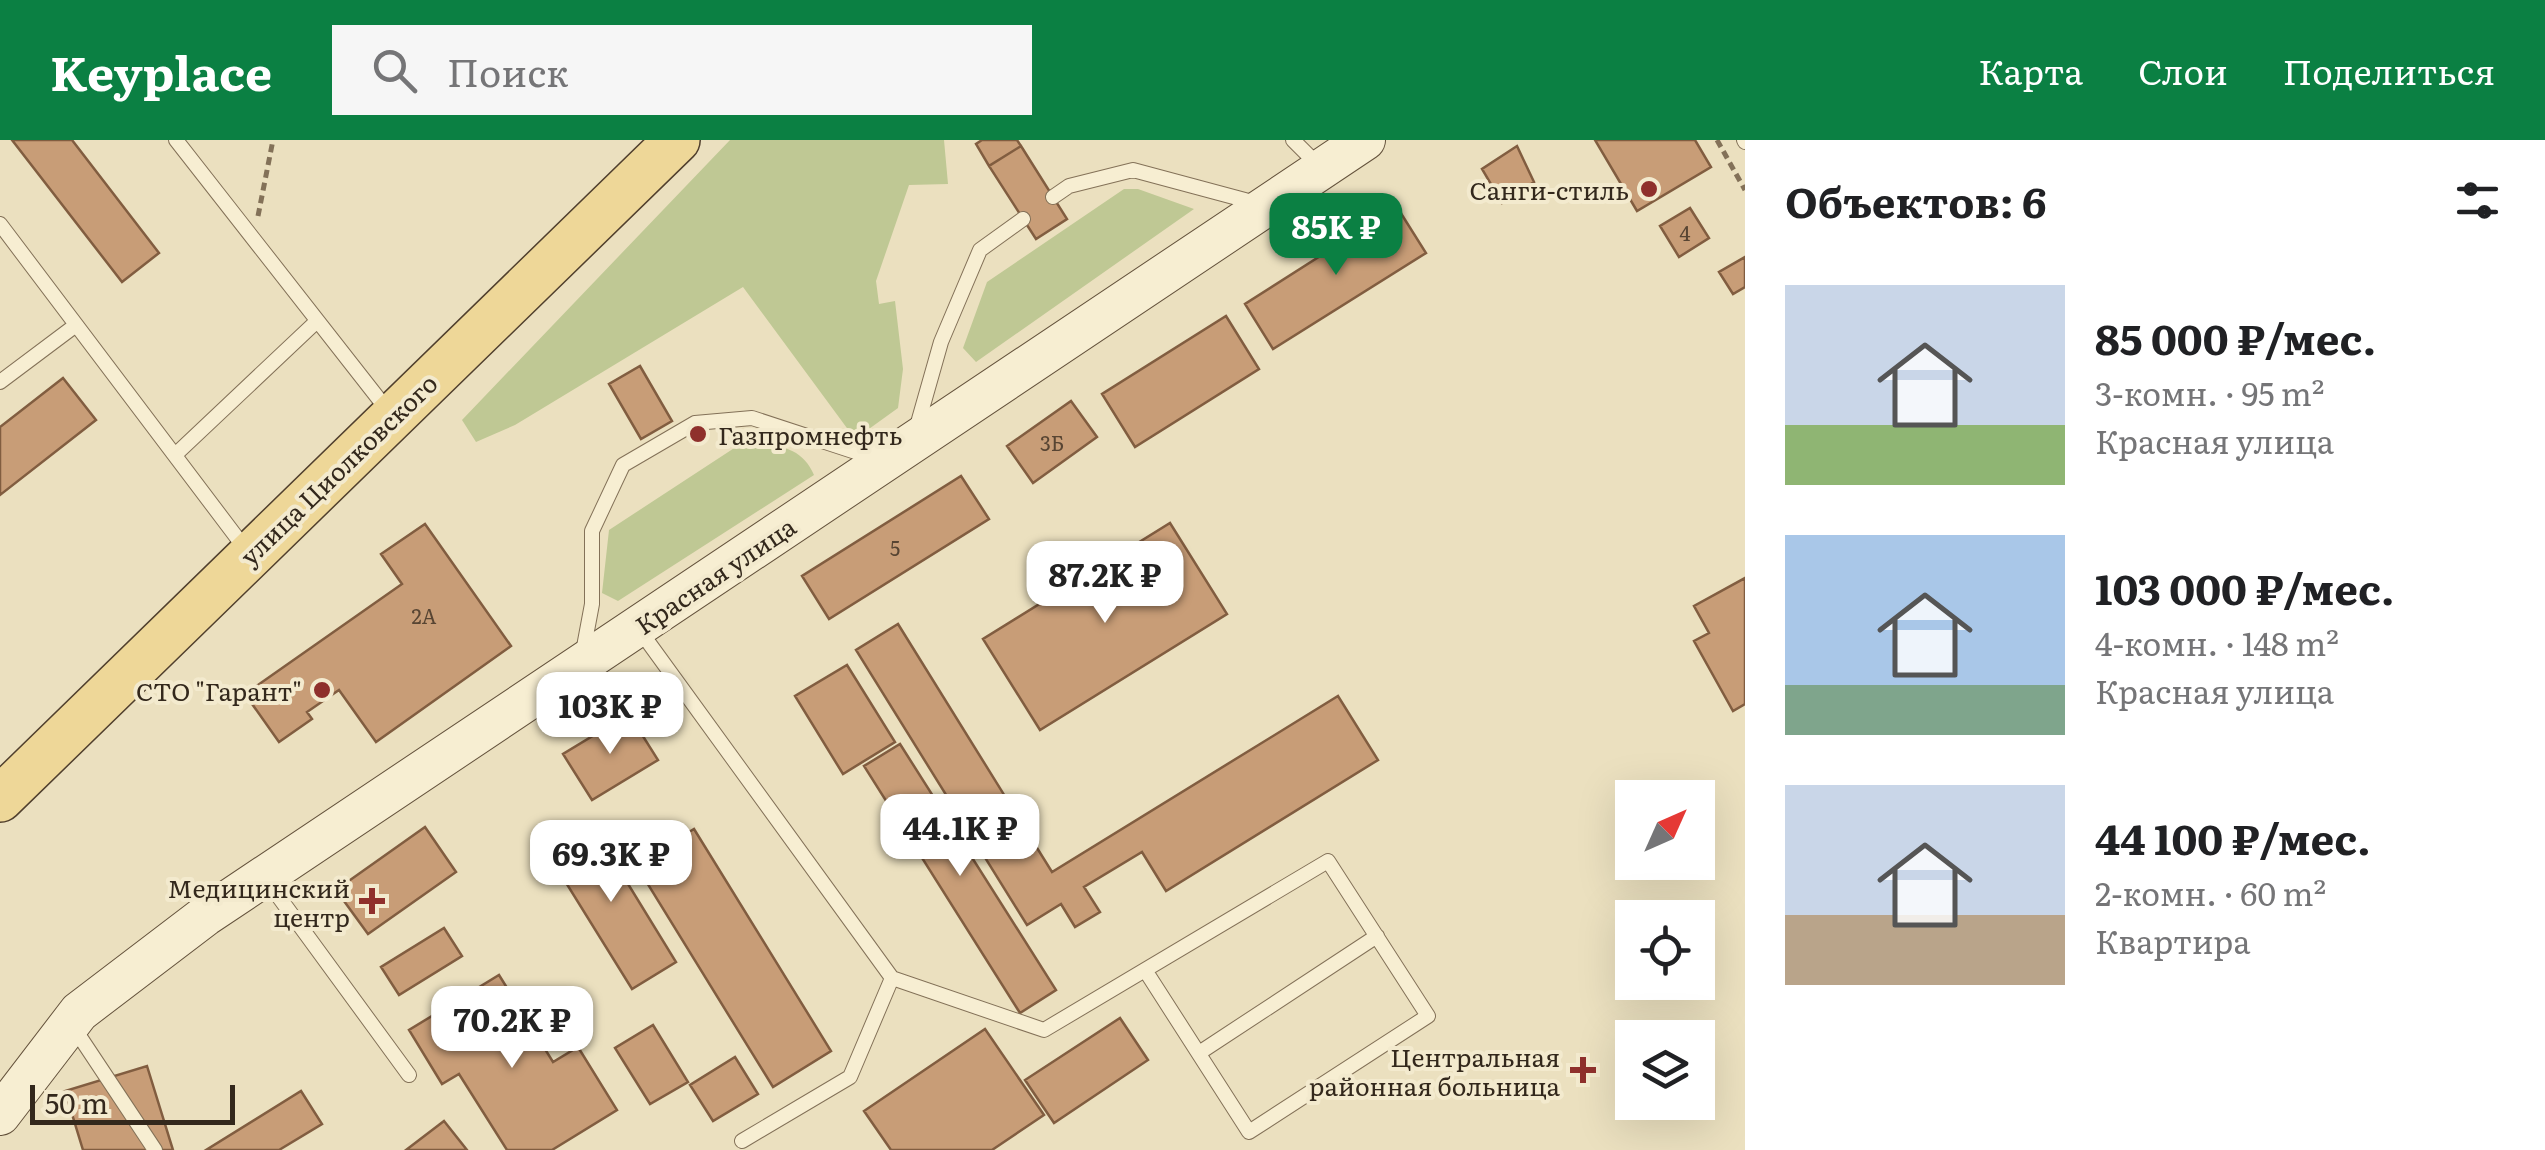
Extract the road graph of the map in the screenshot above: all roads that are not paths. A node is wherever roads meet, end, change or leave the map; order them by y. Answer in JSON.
{"nodes":[{"id":1,"x":176,"y":140,"type":"edge"},
{"id":2,"x":678,"y":140,"type":"edge"},
{"id":3,"x":1294,"y":140,"type":"edge"},
{"id":4,"x":1365,"y":140,"type":"edge"},
{"id":5,"x":1322,"y":168,"type":"junction"},
{"id":6,"x":1053,"y":198,"type":"dead end"},
{"id":7,"x":1266,"y":206,"type":"junction"},
{"id":8,"x":1023,"y":219,"type":"dead end"},
{"id":9,"x":0,"y":224,"type":"edge"},
{"id":10,"x":317,"y":320,"type":"junction"},
{"id":11,"x":76,"y":324,"type":"junction"},
{"id":12,"x":0,"y":382,"type":"edge"},
{"id":13,"x":392,"y":416,"type":"junction"},
{"id":14,"x":898,"y":452,"type":"junction"},
{"id":15,"x":175,"y":456,"type":"junction"},
{"id":16,"x":250,"y":554,"type":"junction"},
{"id":17,"x":637,"y":627,"type":"junction"},
{"id":18,"x":581,"y":665,"type":"junction"},
{"id":19,"x":0,"y":798,"type":"edge"},
{"id":20,"x":264,"y":877,"type":"junction"},
{"id":21,"x":1376,"y":936,"type":"junction"},
{"id":22,"x":1145,"y":970,"type":"junction"},
{"id":23,"x":892,"y":978,"type":"junction"},
{"id":24,"x":71,"y":1023,"type":"junction"},
{"id":25,"x":1199,"y":1053,"type":"junction"},
{"id":26,"x":409,"y":1075,"type":"dead end"},
{"id":27,"x":0,"y":1115,"type":"edge"},
{"id":28,"x":742,"y":1141,"type":"dead end"},
{"id":29,"x":155,"y":1150,"type":"edge"}],
"edges":[{"from":1,"to":10,"type":"lane"},
{"from":2,"to":13,"type":"main road","name":"улица Циолковского"},
{"from":3,"to":5,"type":"lane"},
{"from":4,"to":5,"type":"main road","name":"Красная улица"},
{"from":5,"to":7,"type":"main road","name":"Красная улица"},
{"from":6,"to":7,"type":"lane"},
{"from":7,"to":14,"type":"main road","name":"Красная улица"},
{"from":8,"to":14,"type":"lane"},
{"from":9,"to":11,"type":"lane"},
{"from":10,"to":13,"type":"lane"},
{"from":10,"to":15,"type":"lane"},
{"from":11,"to":12,"type":"lane"},
{"from":11,"to":15,"type":"lane"},
{"from":13,"to":16,"type":"main road","name":"улица Циолковского"},
{"from":14,"to":17,"type":"main road","name":"Красная улица"},
{"from":14,"to":18,"type":"lane"},
{"from":15,"to":16,"type":"lane"},
{"from":16,"to":19,"type":"main road","name":"улица Циолковского"},
{"from":17,"to":18,"type":"main road","name":"Красная улица"},
{"from":17,"to":23,"type":"lane"},
{"from":18,"to":20,"type":"main road","name":"Красная улица"},
{"from":20,"to":24,"type":"main road","name":"Красная улица"},
{"from":20,"to":26,"type":"lane"},
{"from":21,"to":22,"type":"lane"},
{"from":21,"to":25,"type":"lane"},
{"from":21,"to":25,"type":"lane"},
{"from":22,"to":23,"type":"lane"},
{"from":22,"to":25,"type":"lane"},
{"from":23,"to":28,"type":"lane"},
{"from":24,"to":27,"type":"main road","name":"Красная улица"},
{"from":24,"to":29,"type":"lane"}]}
